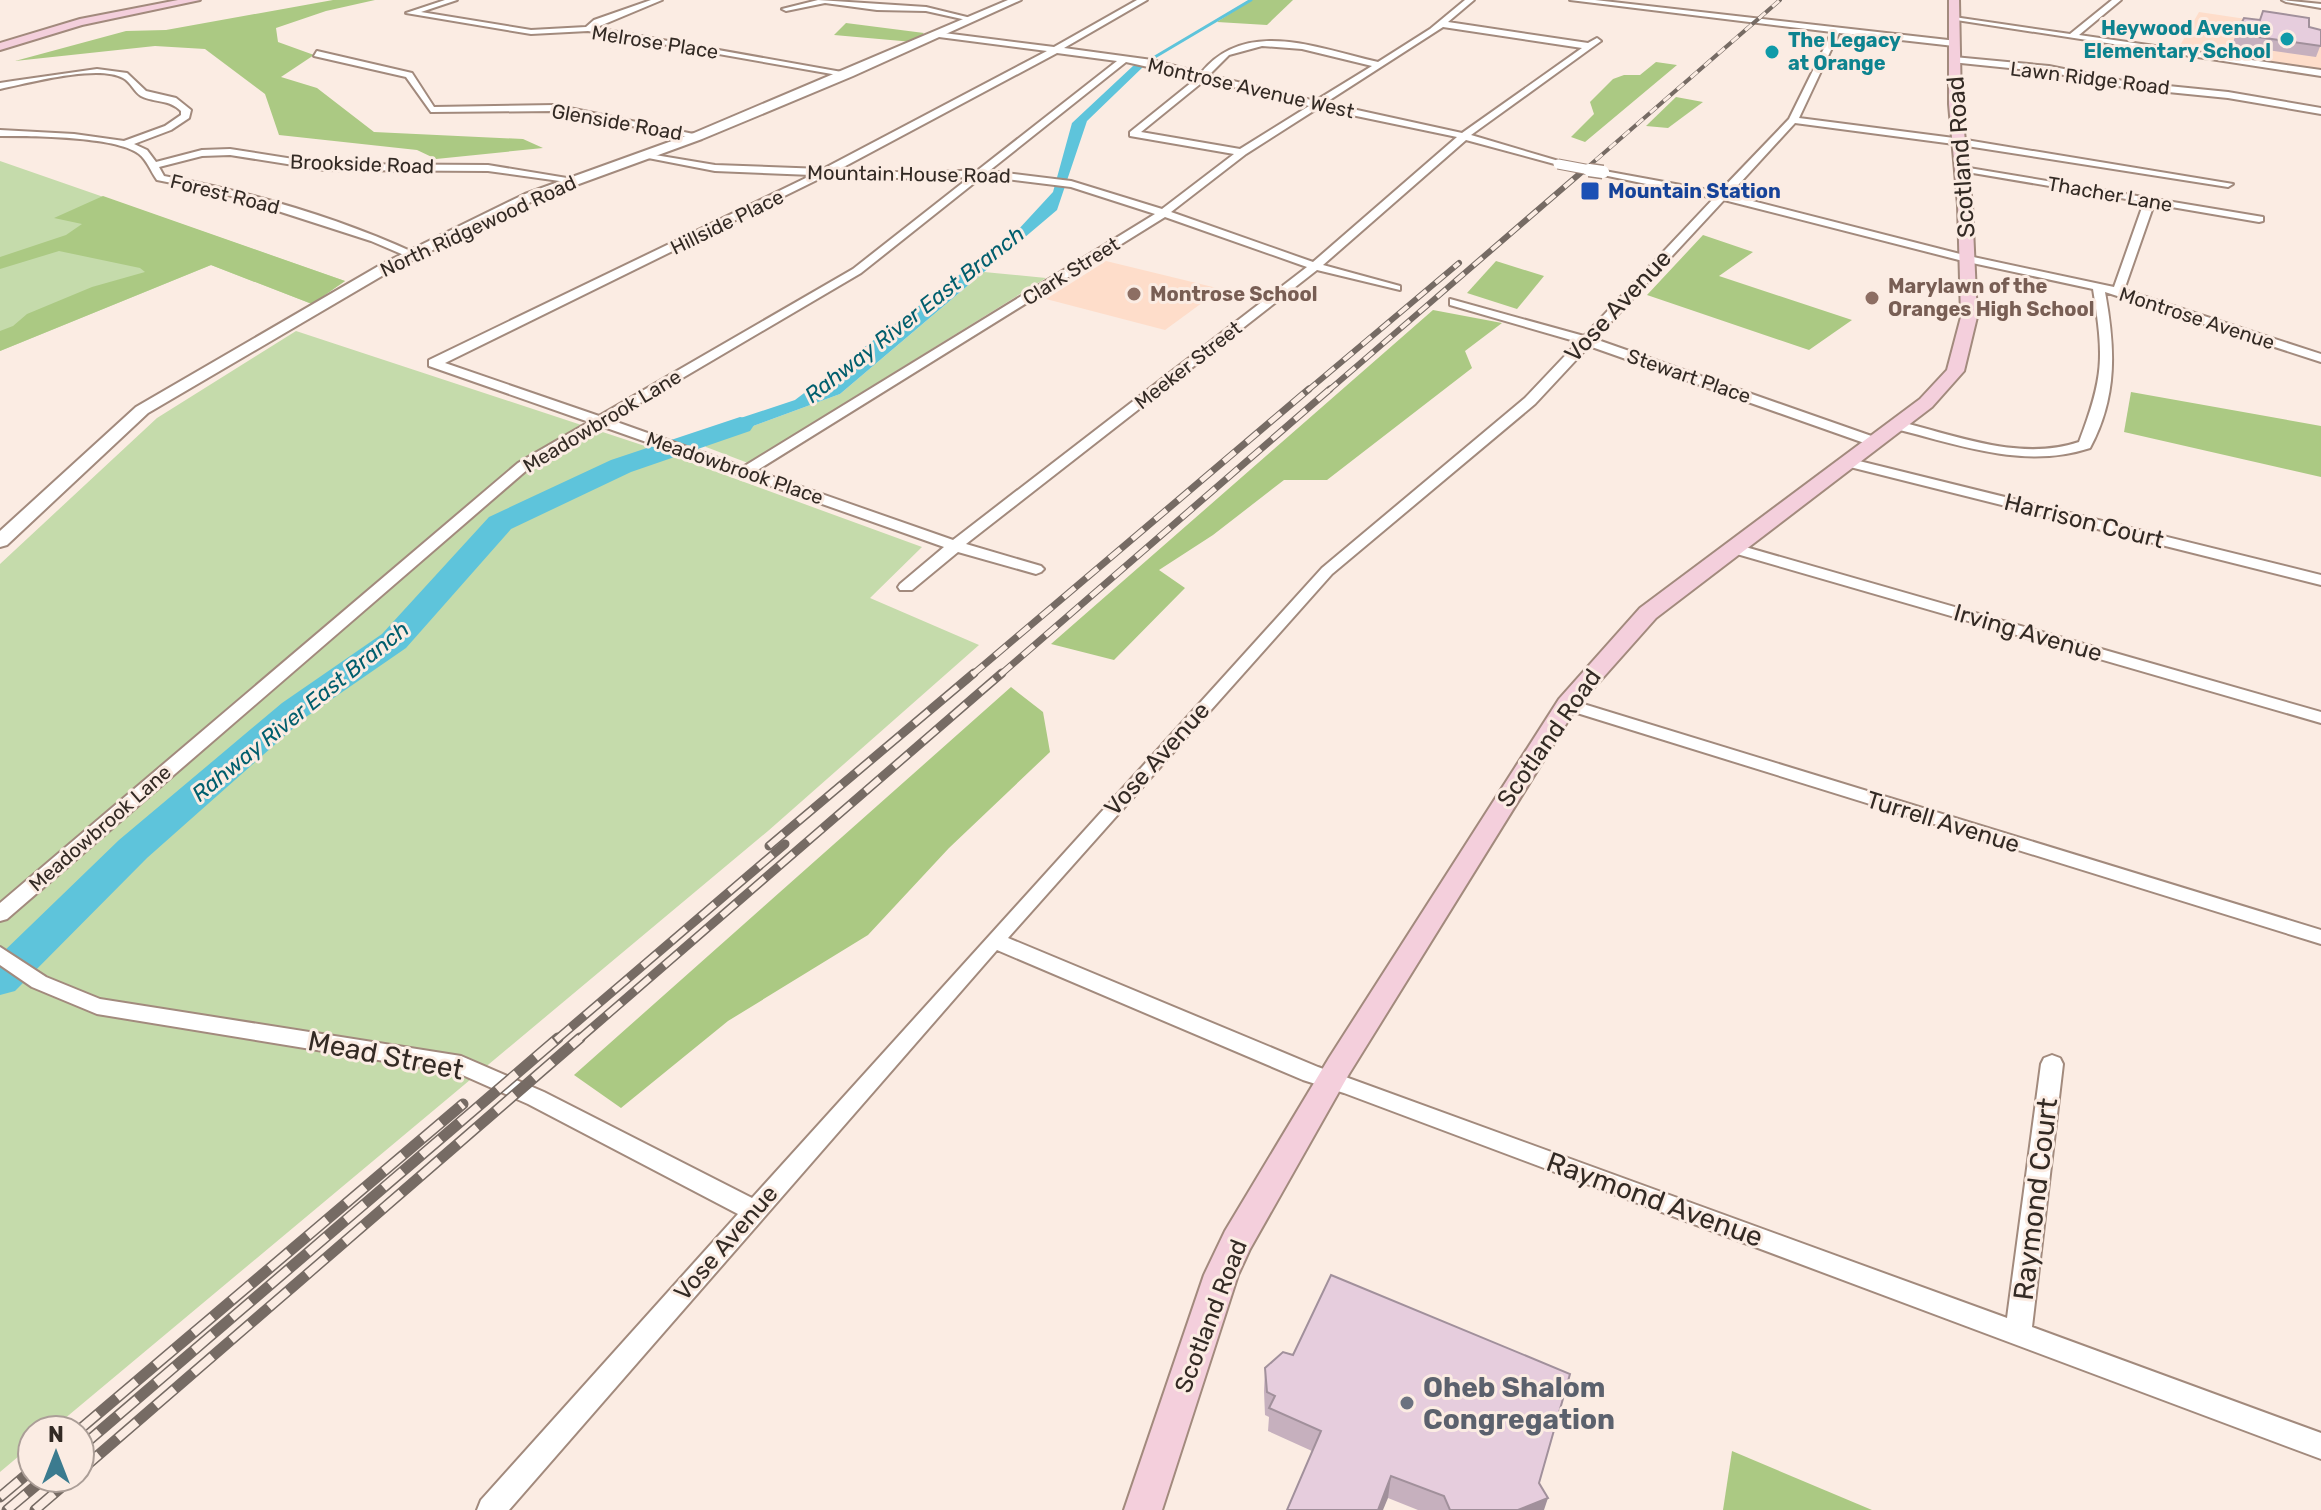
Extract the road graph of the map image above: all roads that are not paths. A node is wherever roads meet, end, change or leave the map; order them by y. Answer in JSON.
{"nodes":[{"id":1,"x":195,"y":0,"type":"edge"},
{"id":2,"x":453,"y":0,"type":"edge"},
{"id":3,"x":649,"y":0,"type":"edge"},
{"id":4,"x":657,"y":0,"type":"edge"},
{"id":5,"x":1143,"y":0,"type":"edge"},
{"id":6,"x":1470,"y":0,"type":"edge"},
{"id":7,"x":1574,"y":0,"type":"edge"},
{"id":8,"x":2117,"y":0,"type":"edge"},
{"id":9,"x":2286,"y":0,"type":"edge"},
{"id":10,"x":1013,"y":1,"type":"edge"},
{"id":11,"x":2321,"y":6,"type":"edge"},
{"id":12,"x":786,"y":9,"type":"dead end"},
{"id":13,"x":971,"y":19,"type":"junction"},
{"id":14,"x":1442,"y":24,"type":"junction"},
{"id":15,"x":588,"y":29,"type":"junction"},
{"id":16,"x":1837,"y":29,"type":"junction"},
{"id":17,"x":1954,"y":31,"type":"edge"},
{"id":18,"x":939,"y":34,"type":"junction"},
{"id":19,"x":2071,"y":37,"type":"junction"},
{"id":20,"x":0,"y":47,"type":"edge"},
{"id":21,"x":1057,"y":50,"type":"junction"},
{"id":22,"x":317,"y":54,"type":"dead end"},
{"id":23,"x":1123,"y":60,"type":"junction"},
{"id":24,"x":1384,"y":62,"type":"junction"},
{"id":25,"x":2321,"y":73,"type":"edge"},
{"id":26,"x":849,"y":74,"type":"junction"},
{"id":27,"x":1204,"y":75,"type":"junction"},
{"id":28,"x":0,"y":86,"type":"edge"},
{"id":29,"x":1315,"y":104,"type":"junction"},
{"id":30,"x":2321,"y":111,"type":"edge"},
{"id":31,"x":1793,"y":120,"type":"junction"},
{"id":32,"x":0,"y":133,"type":"edge"},
{"id":33,"x":698,"y":136,"type":"junction"},
{"id":34,"x":1464,"y":136,"type":"junction"},
{"id":35,"x":1958,"y":142,"type":"junction"},
{"id":36,"x":126,"y":144,"type":"junction"},
{"id":37,"x":1242,"y":152,"type":"junction"},
{"id":38,"x":647,"y":155,"type":"junction"},
{"id":39,"x":1558,"y":164,"type":"joint"},
{"id":40,"x":153,"y":166,"type":"junction"},
{"id":41,"x":1961,"y":168,"type":"junction"},
{"id":42,"x":828,"y":173,"type":"junction"},
{"id":43,"x":981,"y":173,"type":"junction"},
{"id":44,"x":574,"y":180,"type":"junction"},
{"id":45,"x":2228,"y":184,"type":"dead end"},
{"id":46,"x":1722,"y":196,"type":"junction"},
{"id":47,"x":2150,"y":200,"type":"junction"},
{"id":48,"x":1163,"y":213,"type":"junction"},
{"id":49,"x":2259,"y":219,"type":"dead end"},
{"id":50,"x":411,"y":255,"type":"junction"},
{"id":51,"x":1968,"y":259,"type":"junction"},
{"id":52,"x":1315,"y":266,"type":"junction"},
{"id":53,"x":2098,"y":286,"type":"junction"},
{"id":54,"x":1396,"y":288,"type":"dead end"},
{"id":55,"x":2118,"y":292,"type":"junction"},
{"id":56,"x":1454,"y":302,"type":"dead end"},
{"id":57,"x":1585,"y":340,"type":"junction"},
{"id":58,"x":2321,"y":358,"type":"edge"},
{"id":59,"x":434,"y":363,"type":"joint"},
{"id":60,"x":598,"y":421,"type":"junction"},
{"id":61,"x":1897,"y":425,"type":"junction"},
{"id":62,"x":1875,"y":442,"type":"junction"},
{"id":63,"x":1847,"y":462,"type":"junction"},
{"id":64,"x":745,"y":472,"type":"junction"},
{"id":65,"x":1,"y":539,"type":"edge"},
{"id":66,"x":955,"y":546,"type":"junction"},
{"id":67,"x":1735,"y":549,"type":"junction"},
{"id":68,"x":1036,"y":569,"type":"dead end"},
{"id":69,"x":2321,"y":580,"type":"edge"},
{"id":70,"x":906,"y":587,"type":"dead end"},
{"id":71,"x":1567,"y":704,"type":"junction"},
{"id":72,"x":2321,"y":718,"type":"edge"},
{"id":73,"x":0,"y":914,"type":"edge"},
{"id":74,"x":2321,"y":937,"type":"edge"},
{"id":75,"x":994,"y":940,"type":"junction"},
{"id":76,"x":1,"y":954,"type":"edge"},
{"id":77,"x":2052,"y":1064,"type":"dead end"},
{"id":78,"x":1331,"y":1081,"type":"junction"},
{"id":79,"x":755,"y":1211,"type":"junction"},
{"id":80,"x":2018,"y":1333,"type":"junction"},
{"id":81,"x":2321,"y":1446,"type":"edge"},
{"id":82,"x":491,"y":1510,"type":"edge"},
{"id":83,"x":1143,"y":1510,"type":"edge"}],
"edges":[{"from":1,"to":20,"type":"main road"},
{"from":2,"to":15,"type":"street","name":"Melrose Place"},
{"from":3,"to":4,"type":"street"},
{"from":4,"to":15,"type":"street"},
{"from":5,"to":21,"type":"street","name":"Hillside Place"},
{"from":6,"to":14,"type":"street","name":"Clark Street"},
{"from":7,"to":16,"type":"street"},
{"from":8,"to":19,"type":"street"},
{"from":9,"to":11,"type":"street"},
{"from":10,"to":13,"type":"street","name":"North Ridgewood Road"},
{"from":12,"to":13,"type":"street"},
{"from":13,"to":18,"type":"street","name":"North Ridgewood Road"},
{"from":14,"to":24,"type":"street","name":"Clark Street"},
{"from":14,"to":34,"type":"street","name":"Meeker Street"},
{"from":15,"to":26,"type":"street","name":"Melrose Place"},
{"from":16,"to":17,"type":"street"},
{"from":16,"to":31,"type":"street","name":"Vose Avenue"},
{"from":17,"to":19,"type":"street"},
{"from":17,"to":30,"type":"street","name":"Lawn Ridge Road"},
{"from":17,"to":35,"type":"main road","name":"Scotland Road"},
{"from":18,"to":21,"type":"street","name":"Montrose Avenue West"},
{"from":18,"to":26,"type":"street","name":"North Ridgewood Road"},
{"from":19,"to":25,"type":"street"},
{"from":21,"to":23,"type":"street","name":"Montrose Avenue West"},
{"from":21,"to":42,"type":"street","name":"Hillside Place"},
{"from":22,"to":33,"type":"street","name":"Glenside Road"},
{"from":23,"to":27,"type":"street","name":"Montrose Avenue West"},
{"from":23,"to":43,"type":"street","name":"Meadowbrook Lane"},
{"from":24,"to":27,"type":"street"},
{"from":24,"to":29,"type":"street","name":"Clark Street"},
{"from":26,"to":33,"type":"street","name":"North Ridgewood Road"},
{"from":27,"to":29,"type":"street","name":"Montrose Avenue West"},
{"from":27,"to":37,"type":"street"},
{"from":28,"to":36,"type":"street"},
{"from":29,"to":34,"type":"street","name":"Montrose Avenue West"},
{"from":29,"to":37,"type":"street","name":"Clark Street"},
{"from":31,"to":35,"type":"street"},
{"from":31,"to":46,"type":"street","name":"Vose Avenue"},
{"from":32,"to":36,"type":"street"},
{"from":33,"to":38,"type":"street","name":"North Ridgewood Road"},
{"from":34,"to":39,"type":"street","name":"Montrose Avenue West"},
{"from":34,"to":52,"type":"street","name":"Meeker Street"},
{"from":35,"to":41,"type":"main road","name":"Scotland Road"},
{"from":35,"to":45,"type":"street"},
{"from":36,"to":40,"type":"street","name":"Forest Road"},
{"from":37,"to":48,"type":"street","name":"Clark Street"},
{"from":38,"to":42,"type":"street","name":"Mountain House Road"},
{"from":38,"to":44,"type":"street","name":"North Ridgewood Road"},
{"from":39,"to":46,"type":"street","name":"Montrose Avenue","bridge":true},
{"from":40,"to":44,"type":"street","name":"Brookside Road"},
{"from":40,"to":50,"type":"street","name":"Forest Road"},
{"from":41,"to":47,"type":"street","name":"Thacher Lane"},
{"from":41,"to":51,"type":"main road","name":"Scotland Road"},
{"from":42,"to":43,"type":"street","name":"Mountain House Road"},
{"from":42,"to":59,"type":"street","name":"Hillside Place"},
{"from":43,"to":48,"type":"street","name":"Mountain House Road"},
{"from":43,"to":60,"type":"street","name":"Meadowbrook Lane"},
{"from":44,"to":50,"type":"street","name":"North Ridgewood Road"},
{"from":46,"to":51,"type":"street","name":"Montrose Avenue"},
{"from":46,"to":57,"type":"street","name":"Vose Avenue"},
{"from":47,"to":49,"type":"street","name":"Thacher Lane"},
{"from":47,"to":55,"type":"street"},
{"from":48,"to":52,"type":"street","name":"Mountain House Road"},
{"from":48,"to":64,"type":"street","name":"Clark Street"},
{"from":50,"to":65,"type":"street","name":"North Ridgewood Road"},
{"from":51,"to":53,"type":"street","name":"Montrose Avenue"},
{"from":51,"to":61,"type":"main road","name":"Scotland Road"},
{"from":52,"to":54,"type":"street","name":"Mountain House Road"},
{"from":52,"to":66,"type":"street","name":"Meeker Street"},
{"from":53,"to":55,"type":"street","name":"Montrose Avenue"},
{"from":53,"to":61,"type":"street"},
{"from":55,"to":58,"type":"street","name":"Montrose Avenue"},
{"from":56,"to":57,"type":"street","name":"Stewart Place"},
{"from":57,"to":62,"type":"street","name":"Stewart Place"},
{"from":57,"to":75,"type":"street","name":"Vose Avenue"},
{"from":59,"to":60,"type":"street","name":"Meadowbrook Place"},
{"from":60,"to":64,"type":"street","name":"Meadowbrook Place"},
{"from":60,"to":73,"type":"street","name":"Meadowbrook Lane"},
{"from":61,"to":62,"type":"main road","name":"Scotland Road"},
{"from":62,"to":63,"type":"main road","name":"Scotland Road"},
{"from":63,"to":67,"type":"main road","name":"Scotland Road"},
{"from":63,"to":69,"type":"street","name":"Harrison Court"},
{"from":64,"to":66,"type":"street","name":"Meadowbrook Place"},
{"from":66,"to":68,"type":"street","name":"Meadowbrook Place"},
{"from":66,"to":70,"type":"street","name":"Meeker Street"},
{"from":67,"to":71,"type":"main road","name":"Scotland Road"},
{"from":67,"to":72,"type":"street","name":"Irving Avenue"},
{"from":71,"to":74,"type":"street","name":"Turrell Avenue"},
{"from":71,"to":78,"type":"main road","name":"Scotland Road"},
{"from":75,"to":78,"type":"street","name":"Raymond Avenue"},
{"from":75,"to":79,"type":"street","name":"Vose Avenue"},
{"from":76,"to":79,"type":"street","name":"Mead Street"},
{"from":77,"to":80,"type":"street","name":"Raymond Court"},
{"from":78,"to":80,"type":"street","name":"Raymond Avenue"},
{"from":78,"to":83,"type":"main road","name":"Scotland Road"},
{"from":79,"to":82,"type":"street","name":"Vose Avenue"},
{"from":80,"to":81,"type":"street","name":"Raymond Avenue"}]}
